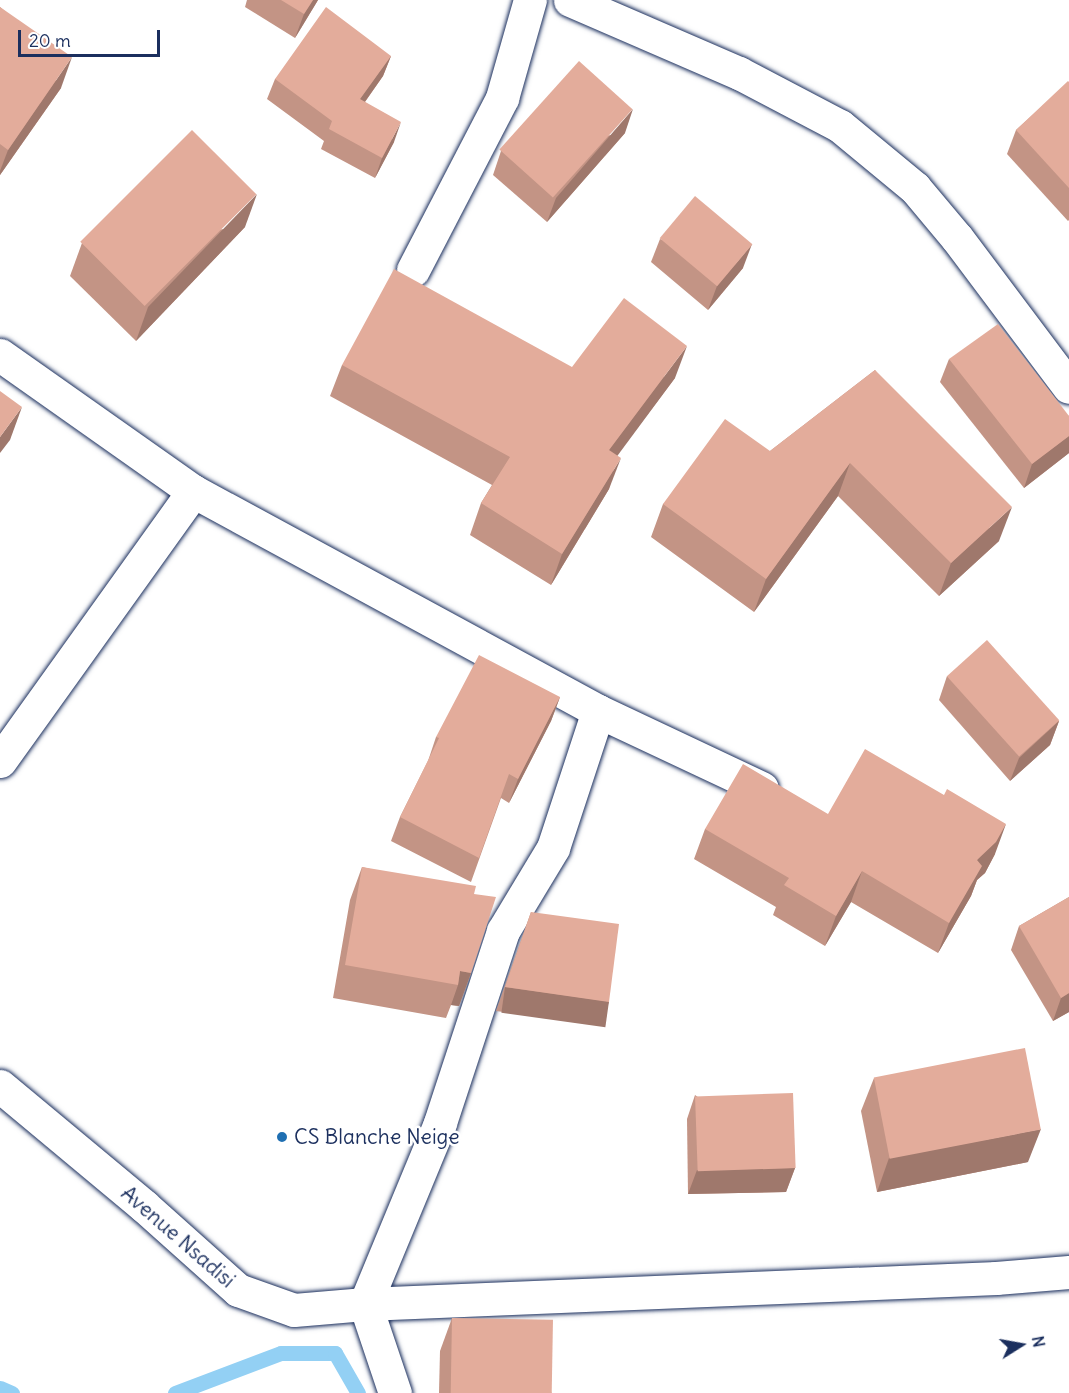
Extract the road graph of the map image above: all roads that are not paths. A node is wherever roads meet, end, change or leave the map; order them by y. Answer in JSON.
{"nodes":[{"id":1,"x":530,"y":0,"type":"edge"},
{"id":2,"x":570,"y":0,"type":"edge"},
{"id":3,"x":413,"y":270,"type":"dead end"},
{"id":4,"x":0,"y":355,"type":"edge"},
{"id":5,"x":1069,"y":387,"type":"edge"},
{"id":6,"x":193,"y":491,"type":"junction"},
{"id":7,"x":598,"y":711,"type":"junction"},
{"id":8,"x":0,"y":761,"type":"edge"},
{"id":9,"x":762,"y":788,"type":"edge"},
{"id":10,"x":0,"y":1086,"type":"edge"},
{"id":11,"x":1069,"y":1272,"type":"edge"},
{"id":12,"x":365,"y":1304,"type":"junction"},
{"id":13,"x":395,"y":1393,"type":"edge"}],
"edges":[{"from":1,"to":3,"type":"street"},
{"from":2,"to":5,"type":"street"},
{"from":4,"to":6,"type":"street"},
{"from":6,"to":7,"type":"street"},
{"from":6,"to":8,"type":"street"},
{"from":7,"to":9,"type":"street"},
{"from":7,"to":12,"type":"street"},
{"from":10,"to":12,"type":"street","name":"Avenue Nsadisi"},
{"from":11,"to":12,"type":"street","name":"Avenue Nsadisi"},
{"from":12,"to":13,"type":"street"}]}
